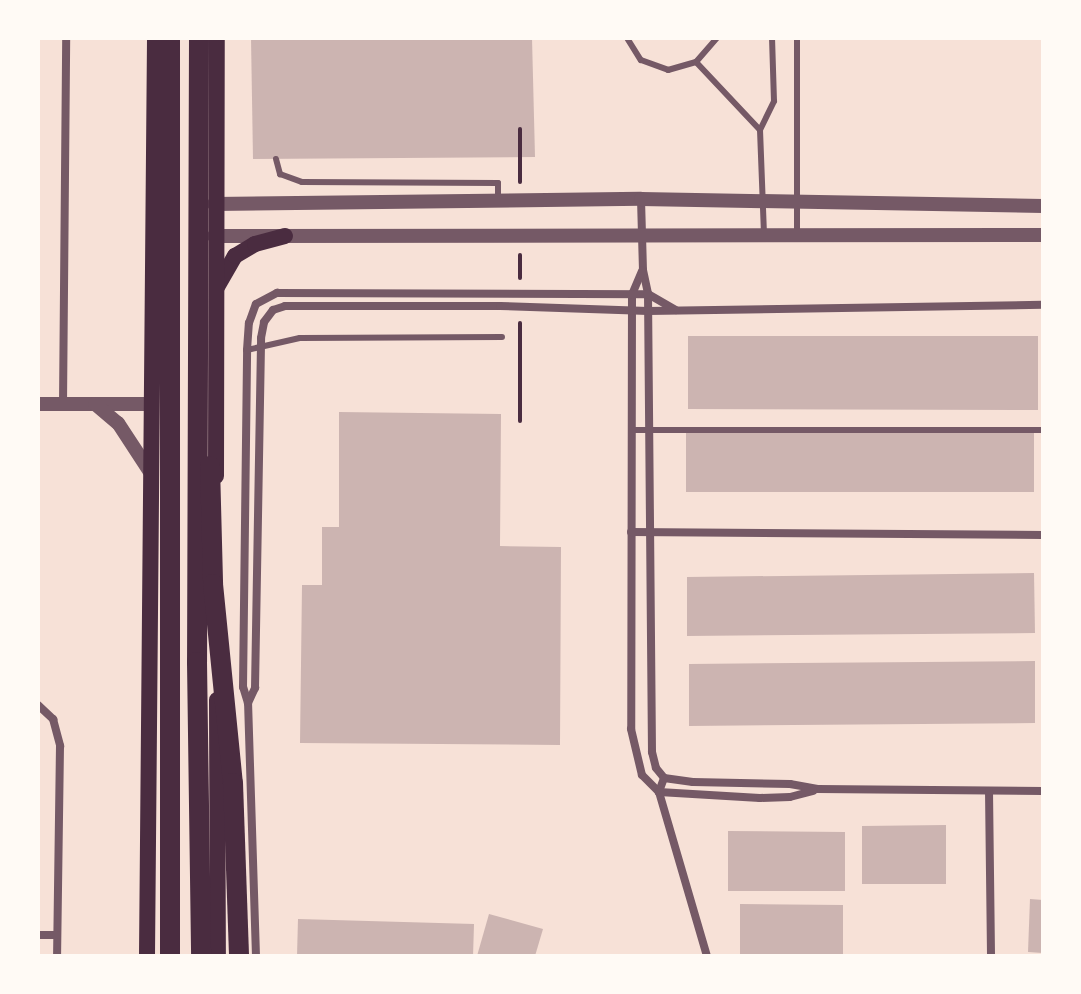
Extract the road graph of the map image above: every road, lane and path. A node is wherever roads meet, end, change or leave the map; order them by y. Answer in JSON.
{"nodes":[{"id":1,"x":66,"y":38,"type":"edge"},
{"id":2,"x":155,"y":38,"type":"edge"},
{"id":3,"x":170,"y":38,"type":"edge"},
{"id":4,"x":199,"y":38,"type":"edge"},
{"id":5,"x":217,"y":38,"type":"edge"},
{"id":6,"x":627,"y":38,"type":"edge"},
{"id":7,"x":715,"y":38,"type":"edge"},
{"id":8,"x":772,"y":38,"type":"edge"},
{"id":9,"x":797,"y":38,"type":"edge"},
{"id":10,"x":696,"y":62,"type":"junction"},
{"id":11,"x":520,"y":129,"type":"dead end"},
{"id":12,"x":760,"y":130,"type":"junction"},
{"id":13,"x":276,"y":159,"type":"dead end"},
{"id":14,"x":520,"y":190,"type":"dead end"},
{"id":15,"x":641,"y":199,"type":"junction"},
{"id":16,"x":152,"y":200,"type":"junction"},
{"id":17,"x":498,"y":200,"type":"junction"},
{"id":18,"x":765,"y":202,"type":"junction"},
{"id":19,"x":797,"y":203,"type":"junction"},
{"id":20,"x":214,"y":204,"type":"junction"},
{"id":21,"x":1043,"y":206,"type":"edge"},
{"id":22,"x":165,"y":223,"type":"junction"},
{"id":23,"x":764,"y":234,"type":"junction"},
{"id":24,"x":642,"y":235,"type":"junction"},
{"id":25,"x":797,"y":235,"type":"junction"},
{"id":26,"x":1043,"y":235,"type":"edge"},
{"id":27,"x":214,"y":236,"type":"junction"},
{"id":28,"x":285,"y":236,"type":"junction"},
{"id":29,"x":520,"y":252,"type":"dead end"},
{"id":30,"x":643,"y":270,"type":"junction"},
{"id":31,"x":520,"y":282,"type":"dead end"},
{"id":32,"x":215,"y":293,"type":"junction"},
{"id":33,"x":632,"y":294,"type":"junction"},
{"id":34,"x":648,"y":294,"type":"junction"},
{"id":35,"x":1043,"y":305,"type":"edge"},
{"id":36,"x":677,"y":310,"type":"junction"},
{"id":37,"x":632,"y":311,"type":"junction"},
{"id":38,"x":648,"y":311,"type":"junction"},
{"id":39,"x":520,"y":313,"type":"dead end"},
{"id":40,"x":502,"y":337,"type":"dead end"},
{"id":41,"x":247,"y":350,"type":"junction"},
{"id":42,"x":261,"y":350,"type":"junction"},
{"id":43,"x":199,"y":387,"type":"junction"},
{"id":44,"x":38,"y":404,"type":"edge"},
{"id":45,"x":63,"y":404,"type":"junction"},
{"id":46,"x":95,"y":404,"type":"junction"},
{"id":47,"x":152,"y":404,"type":"junction"},
{"id":48,"x":520,"y":421,"type":"dead end"},
{"id":49,"x":631,"y":430,"type":"junction"},
{"id":50,"x":649,"y":430,"type":"junction"},
{"id":51,"x":1043,"y":430,"type":"edge"},
{"id":52,"x":152,"y":475,"type":"junction"},
{"id":53,"x":631,"y":532,"type":"junction"},
{"id":54,"x":650,"y":533,"type":"junction"},
{"id":55,"x":1043,"y":535,"type":"edge"},
{"id":56,"x":151,"y":545,"type":"junction"},
{"id":57,"x":248,"y":703,"type":"junction"},
{"id":58,"x":38,"y":705,"type":"edge"},
{"id":59,"x":664,"y":778,"type":"junction"},
{"id":60,"x":818,"y":789,"type":"junction"},
{"id":61,"x":989,"y":791,"type":"junction"},
{"id":62,"x":1043,"y":791,"type":"edge"},
{"id":63,"x":659,"y":792,"type":"junction"},
{"id":64,"x":38,"y":935,"type":"edge"},
{"id":65,"x":57,"y":935,"type":"junction"},
{"id":66,"x":57,"y":956,"type":"edge"},
{"id":67,"x":147,"y":956,"type":"edge"},
{"id":68,"x":170,"y":956,"type":"edge"},
{"id":69,"x":201,"y":956,"type":"edge"},
{"id":70,"x":218,"y":956,"type":"edge"},
{"id":71,"x":239,"y":956,"type":"edge"},
{"id":72,"x":256,"y":956,"type":"edge"},
{"id":73,"x":707,"y":956,"type":"edge"},
{"id":74,"x":991,"y":956,"type":"edge"}],
"edges":[{"from":1,"to":45,"type":"street"},
{"from":2,"to":16,"type":"main road"},
{"from":3,"to":68,"type":"main road"},
{"from":4,"to":43,"type":"main road"},
{"from":5,"to":20,"type":"main road"},
{"from":6,"to":10,"type":"lane"},
{"from":7,"to":10,"type":"lane"},
{"from":8,"to":12,"type":"lane"},
{"from":9,"to":19,"type":"lane"},
{"from":10,"to":12,"type":"lane"},
{"from":11,"to":14,"type":"path"},
{"from":12,"to":18,"type":"lane"},
{"from":13,"to":17,"type":"lane"},
{"from":15,"to":17,"type":"street"},
{"from":15,"to":18,"type":"street"},
{"from":15,"to":24,"type":"street"},
{"from":16,"to":22,"type":"main road"},
{"from":16,"to":47,"type":"main road"},
{"from":17,"to":20,"type":"street"},
{"from":18,"to":19,"type":"street"},
{"from":18,"to":23,"type":"lane"},
{"from":19,"to":21,"type":"street"},
{"from":19,"to":25,"type":"lane"},
{"from":20,"to":22,"type":"main road"},
{"from":20,"to":27,"type":"main road"},
{"from":22,"to":27,"type":"main road"},
{"from":22,"to":56,"type":"main road"},
{"from":23,"to":24,"type":"street"},
{"from":23,"to":25,"type":"street"},
{"from":24,"to":28,"type":"street"},
{"from":24,"to":30,"type":"street"},
{"from":25,"to":26,"type":"street"},
{"from":27,"to":28,"type":"street"},
{"from":27,"to":32,"type":"main road"},
{"from":28,"to":32,"type":"main road"},
{"from":29,"to":31,"type":"path"},
{"from":30,"to":33,"type":"street"},
{"from":30,"to":34,"type":"street"},
{"from":32,"to":70,"type":"main road"},
{"from":33,"to":34,"type":"street"},
{"from":33,"to":37,"type":"street"},
{"from":33,"to":41,"type":"street"},
{"from":34,"to":36,"type":"street"},
{"from":34,"to":38,"type":"street"},
{"from":35,"to":36,"type":"street"},
{"from":36,"to":38,"type":"street"},
{"from":37,"to":38,"type":"street"},
{"from":37,"to":42,"type":"street"},
{"from":37,"to":49,"type":"street"},
{"from":38,"to":50,"type":"street"},
{"from":39,"to":48,"type":"path"},
{"from":40,"to":42,"type":"lane"},
{"from":41,"to":42,"type":"lane"},
{"from":41,"to":57,"type":"street"},
{"from":42,"to":57,"type":"street"},
{"from":43,"to":69,"type":"main road"},
{"from":43,"to":71,"type":"main road"},
{"from":44,"to":45,"type":"street"},
{"from":45,"to":46,"type":"street"},
{"from":46,"to":47,"type":"street"},
{"from":46,"to":52,"type":"street"},
{"from":47,"to":52,"type":"main road"},
{"from":49,"to":50,"type":"lane"},
{"from":49,"to":53,"type":"street"},
{"from":50,"to":51,"type":"lane"},
{"from":50,"to":54,"type":"street"},
{"from":52,"to":56,"type":"main road"},
{"from":53,"to":54,"type":"street"},
{"from":53,"to":63,"type":"street"},
{"from":54,"to":55,"type":"street"},
{"from":54,"to":59,"type":"street"},
{"from":56,"to":67,"type":"main road"},
{"from":57,"to":72,"type":"street"},
{"from":58,"to":65,"type":"street"},
{"from":59,"to":60,"type":"street"},
{"from":59,"to":63,"type":"street"},
{"from":60,"to":61,"type":"street"},
{"from":60,"to":63,"type":"street"},
{"from":61,"to":62,"type":"street"},
{"from":61,"to":74,"type":"street"},
{"from":63,"to":73,"type":"street"},
{"from":64,"to":65,"type":"street"},
{"from":65,"to":66,"type":"street"}]}
